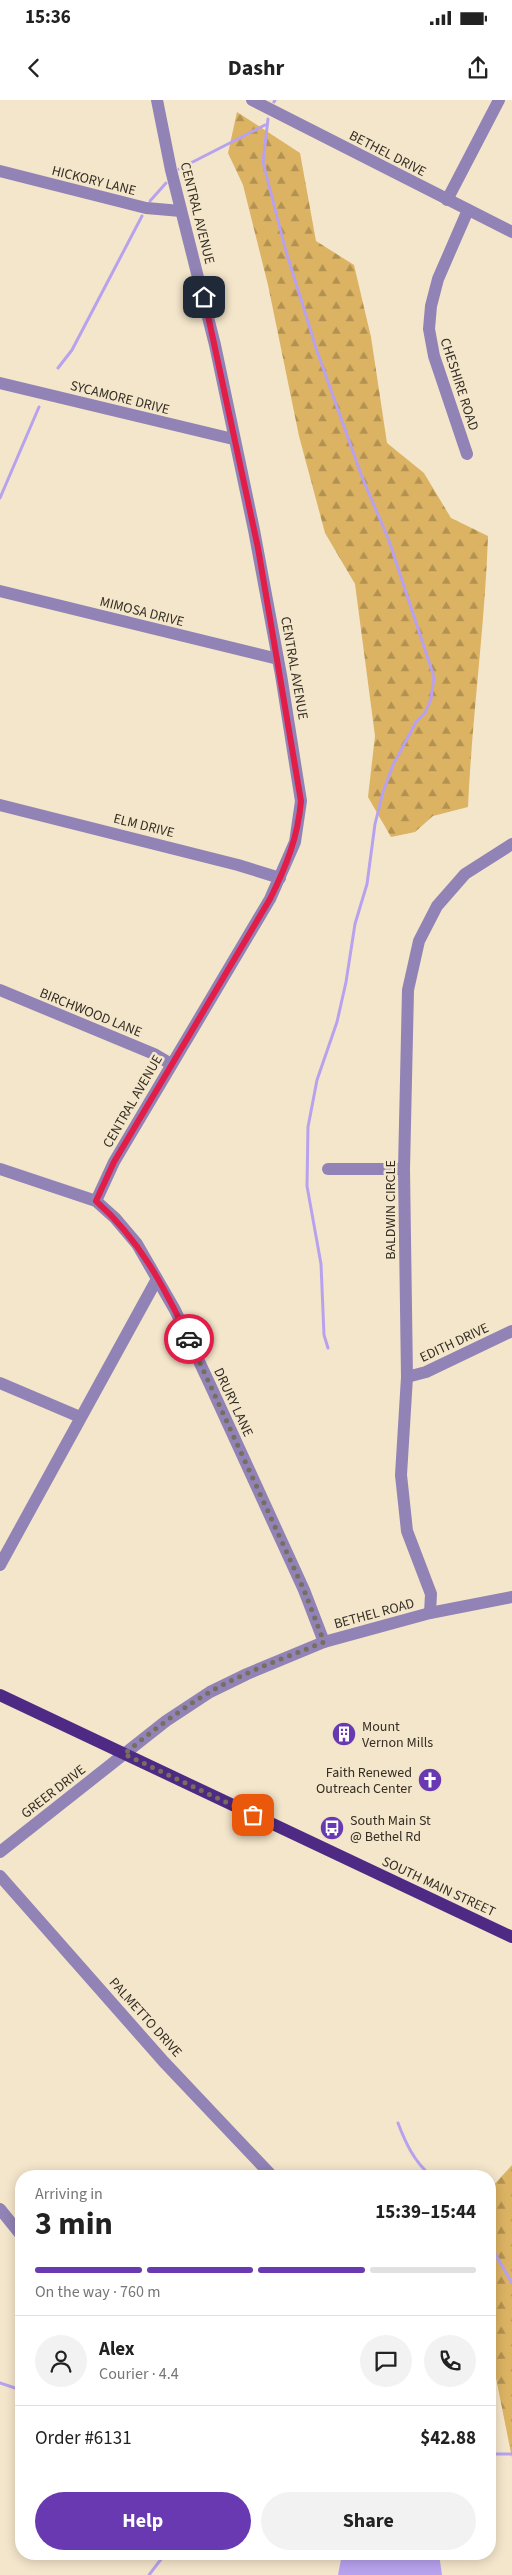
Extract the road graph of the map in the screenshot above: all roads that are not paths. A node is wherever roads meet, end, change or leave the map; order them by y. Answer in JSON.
{"nodes":[{"id":1,"x":157,"y":100,"type":"edge"},
{"id":2,"x":252,"y":100,"type":"edge"},
{"id":3,"x":499,"y":100,"type":"edge"},
{"id":4,"x":0,"y":171,"type":"edge"},
{"id":5,"x":448,"y":200,"type":"junction"},
{"id":6,"x":468,"y":210,"type":"junction"},
{"id":7,"x":181,"y":212,"type":"junction"},
{"id":8,"x":512,"y":232,"type":"edge"},
{"id":9,"x":0,"y":383,"type":"edge"},
{"id":10,"x":233,"y":439,"type":"junction"},
{"id":11,"x":467,"y":454,"type":"dead end"},
{"id":12,"x":0,"y":591,"type":"edge"},
{"id":13,"x":278,"y":659,"type":"junction"},
{"id":14,"x":0,"y":805,"type":"edge"},
{"id":15,"x":512,"y":844,"type":"edge"},
{"id":16,"x":280,"y":878,"type":"junction"},
{"id":17,"x":0,"y":990,"type":"edge"},
{"id":18,"x":170,"y":1064,"type":"junction"},
{"id":19,"x":0,"y":1169,"type":"edge"},
{"id":20,"x":328,"y":1169,"type":"dead end"},
{"id":21,"x":404,"y":1169,"type":"junction"},
{"id":22,"x":96,"y":1201,"type":"junction"},
{"id":23,"x":157,"y":1279,"type":"junction"},
{"id":24,"x":512,"y":1331,"type":"edge"},
{"id":25,"x":407,"y":1377,"type":"junction"},
{"id":26,"x":0,"y":1383,"type":"edge"},
{"id":27,"x":80,"y":1417,"type":"junction"},
{"id":28,"x":0,"y":1565,"type":"edge"},
{"id":29,"x":512,"y":1597,"type":"edge"},
{"id":30,"x":430,"y":1613,"type":"junction"},
{"id":31,"x":324,"y":1642,"type":"junction"},
{"id":32,"x":0,"y":1695,"type":"edge"},
{"id":33,"x":124,"y":1754,"type":"junction"},
{"id":34,"x":0,"y":1852,"type":"edge"},
{"id":35,"x":0,"y":1876,"type":"edge"},
{"id":36,"x":512,"y":1937,"type":"edge"},
{"id":37,"x":266,"y":2170,"type":"edge"},
{"id":38,"x":0,"y":2209,"type":"edge"},
{"id":39,"x":15,"y":2228,"type":"edge"}],
"edges":[{"from":1,"to":7,"type":"street","name":"CENTRAL AVENUE"},
{"from":2,"to":5,"type":"street","name":"BETHEL DRIVE"},
{"from":3,"to":5,"type":"street"},
{"from":4,"to":7,"type":"street","name":"HICKORY LANE"},
{"from":5,"to":6,"type":"street","name":"BETHEL DRIVE"},
{"from":6,"to":8,"type":"street","name":"BETHEL DRIVE"},
{"from":6,"to":11,"type":"street","name":"CHESHIRE ROAD"},
{"from":7,"to":10,"type":"street","name":"CENTRAL AVENUE"},
{"from":9,"to":10,"type":"street","name":"SYCAMORE DRIVE"},
{"from":10,"to":13,"type":"street","name":"CENTRAL AVENUE"},
{"from":12,"to":13,"type":"street","name":"MIMOSA DRIVE"},
{"from":13,"to":16,"type":"street","name":"CENTRAL AVENUE"},
{"from":14,"to":16,"type":"street","name":"ELM DRIVE"},
{"from":15,"to":21,"type":"street","name":"BALDWIN CIRCLE"},
{"from":16,"to":18,"type":"street","name":"CENTRAL AVENUE"},
{"from":17,"to":18,"type":"street","name":"BIRCHWOOD LANE"},
{"from":18,"to":22,"type":"street","name":"CENTRAL AVENUE"},
{"from":19,"to":22,"type":"street","name":"DRURY LANE"},
{"from":20,"to":21,"type":"street"},
{"from":21,"to":25,"type":"street","name":"BALDWIN CIRCLE"},
{"from":22,"to":23,"type":"street","name":"DRURY LANE"},
{"from":23,"to":27,"type":"street"},
{"from":23,"to":31,"type":"street","name":"DRURY LANE"},
{"from":24,"to":25,"type":"street","name":"EDITH DRIVE"},
{"from":25,"to":30,"type":"street","name":"BALDWIN CIRCLE"},
{"from":26,"to":27,"type":"street"},
{"from":27,"to":28,"type":"street"},
{"from":29,"to":30,"type":"street","name":"BETHEL ROAD"},
{"from":30,"to":31,"type":"street","name":"BETHEL ROAD"},
{"from":31,"to":33,"type":"street","name":"BETHEL ROAD"},
{"from":32,"to":33,"type":"main road","name":"SOUTH MAIN STREET"},
{"from":33,"to":34,"type":"street","name":"GREER DRIVE"},
{"from":33,"to":36,"type":"main road","name":"SOUTH MAIN STREET"},
{"from":35,"to":37,"type":"street","name":"PALMETTO DRIVE"},
{"from":38,"to":39,"type":"street"}]}
